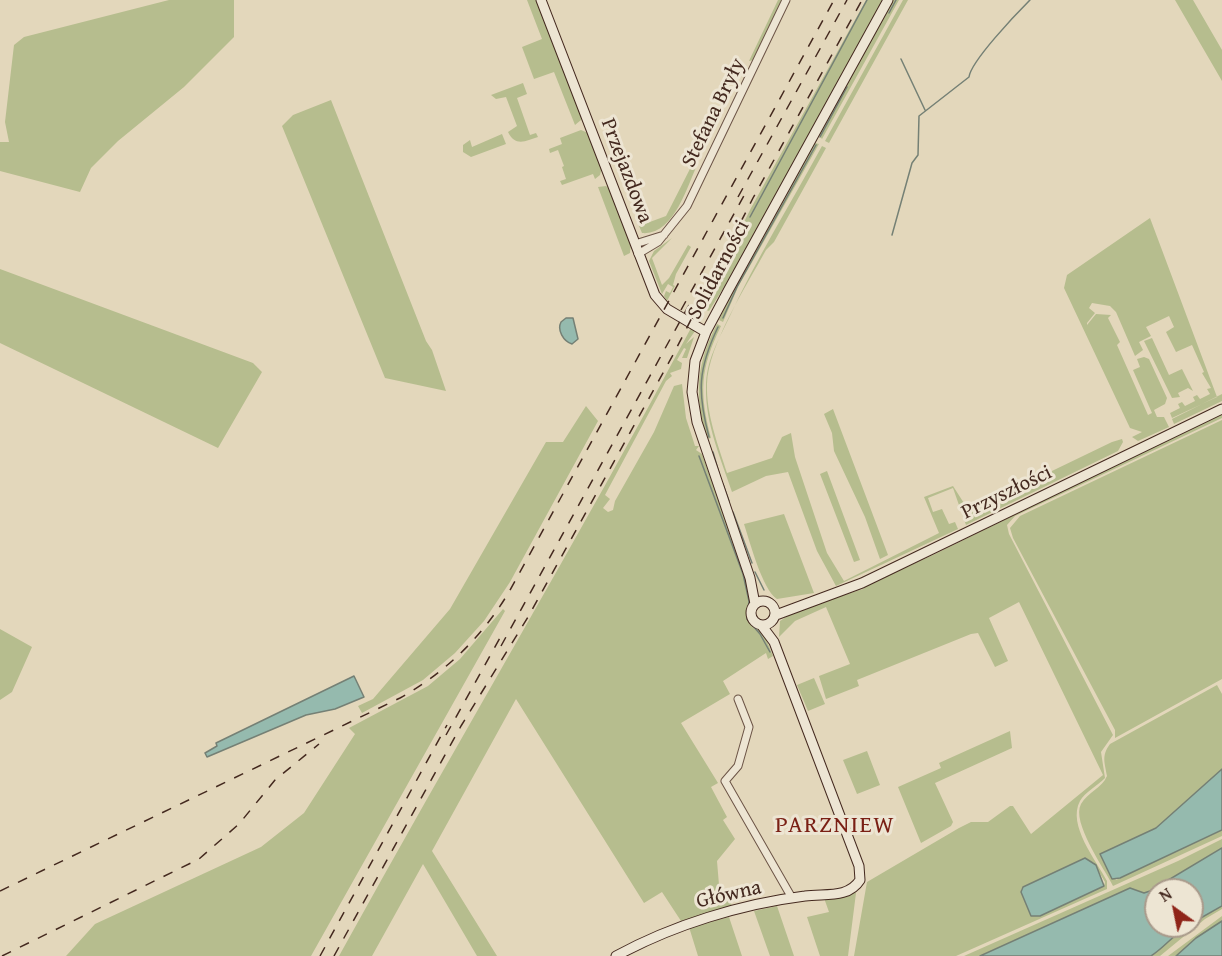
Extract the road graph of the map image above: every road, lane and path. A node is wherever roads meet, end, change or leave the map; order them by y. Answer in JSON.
{"nodes":[{"id":1,"x":541,"y":0,"type":"edge"},
{"id":2,"x":786,"y":0,"type":"edge"},
{"id":3,"x":888,"y":0,"type":"edge"},
{"id":4,"x":664,"y":235,"type":"junction"},
{"id":5,"x":634,"y":244,"type":"junction"},
{"id":6,"x":638,"y":254,"type":"junction"},
{"id":7,"x":706,"y":332,"type":"junction"},
{"id":8,"x":1222,"y":409,"type":"edge"},
{"id":9,"x":806,"y":602,"type":"junction"},
{"id":10,"x":764,"y":604,"type":"junction"},
{"id":11,"x":770,"y":621,"type":"junction"},
{"id":12,"x":738,"y":699,"type":"dead end"},
{"id":13,"x":792,"y":898,"type":"junction"},
{"id":14,"x":616,"y":956,"type":"edge"}],
"edges":[{"from":1,"to":5,"type":"street","name":"Przejazdowa"},
{"from":2,"to":4,"type":"street","name":"Stefana Bryły"},
{"from":3,"to":7,"type":"street","name":"Solidarności"},
{"from":4,"to":5,"type":"street"},
{"from":4,"to":6,"type":"street","name":"Stefana Bryły"},
{"from":5,"to":6,"type":"street","name":"Przejazdowa"},
{"from":6,"to":7,"type":"street","name":"Przejazdowa"},
{"from":7,"to":10,"type":"street","name":"Solidarności"},
{"from":8,"to":9,"type":"street","name":"Przyszłości"},
{"from":9,"to":10,"type":"street","name":"Przyszłości"},
{"from":9,"to":11,"type":"street","name":"Przyszłości"},
{"from":10,"to":11,"type":"street"},
{"from":10,"to":11,"type":"street"},
{"from":11,"to":13,"type":"street","name":"Główna"},
{"from":12,"to":13,"type":"street"},
{"from":13,"to":14,"type":"street","name":"Główna"}]}
